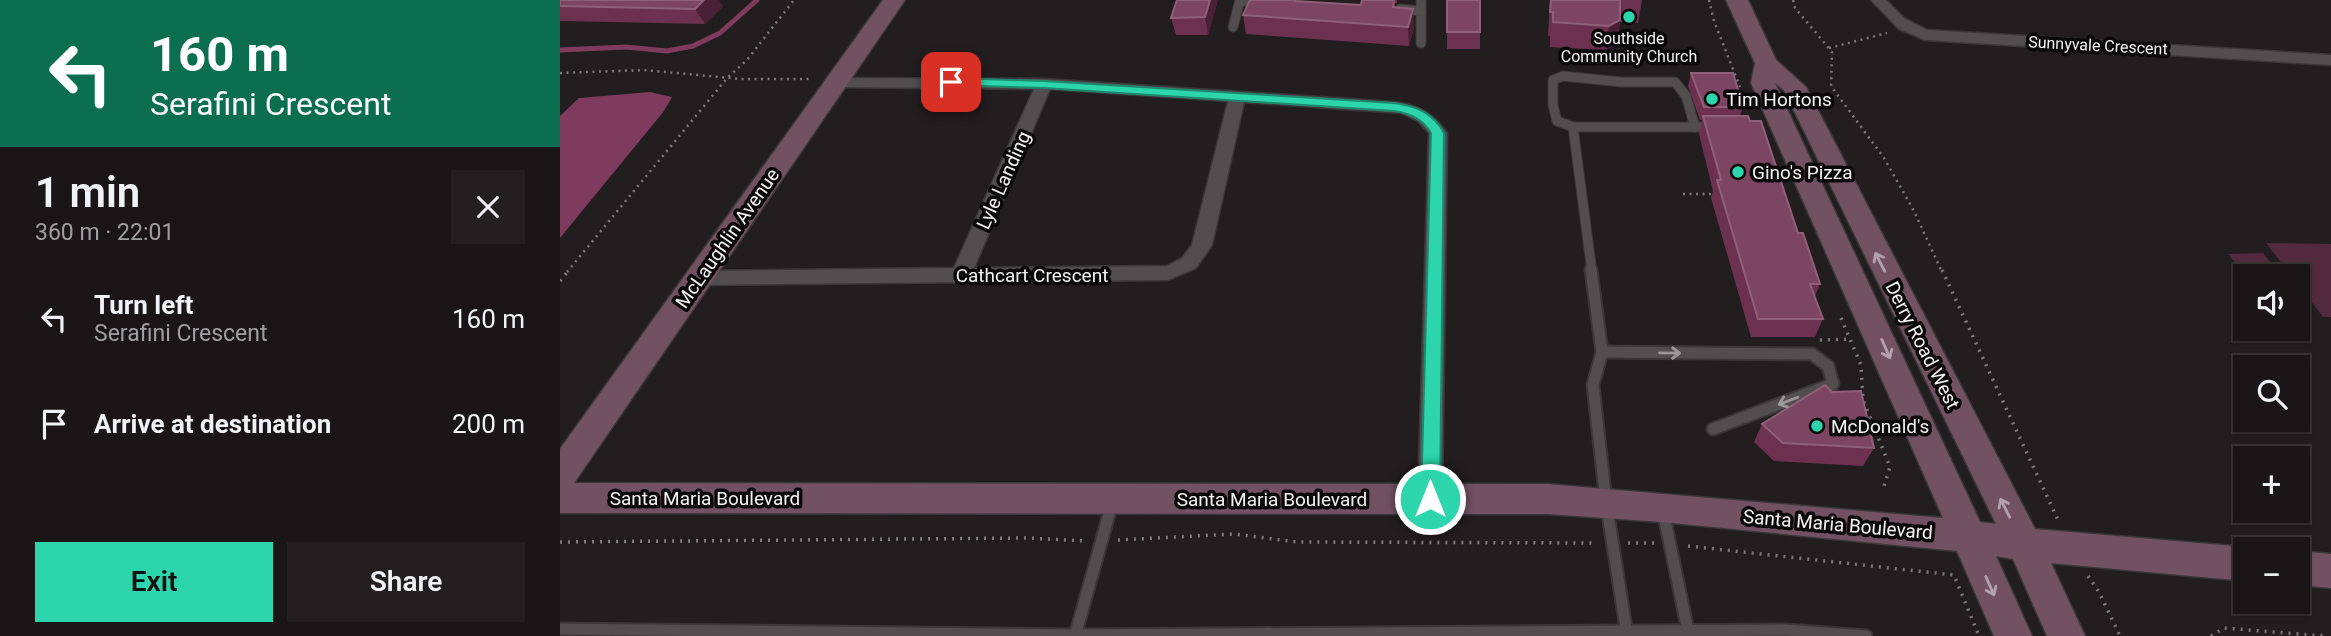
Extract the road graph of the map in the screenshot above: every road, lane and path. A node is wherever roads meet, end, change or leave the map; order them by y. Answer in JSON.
{"nodes":[{"id":1,"x":794,"y":0,"type":"edge"},
{"id":2,"x":894,"y":0,"type":"edge"},
{"id":3,"x":1240,"y":0,"type":"edge"},
{"id":4,"x":1421,"y":0,"type":"edge"},
{"id":5,"x":1709,"y":0,"type":"edge"},
{"id":6,"x":1737,"y":0,"type":"edge"},
{"id":7,"x":1793,"y":0,"type":"edge"},
{"id":8,"x":1878,"y":0,"type":"edge"},
{"id":9,"x":1268,"y":2,"type":"edge"},
{"id":10,"x":1391,"y":9,"type":"edge"},
{"id":11,"x":1421,"y":10,"type":"junction"},
{"id":12,"x":1233,"y":27,"type":"dead end"},
{"id":13,"x":1906,"y":28,"type":"junction"},
{"id":14,"x":1421,"y":43,"type":"dead end"},
{"id":15,"x":1829,"y":48,"type":"junction"},
{"id":16,"x":2331,"y":60,"type":"edge"},
{"id":17,"x":1766,"y":63,"type":"junction"},
{"id":18,"x":560,"y":72,"type":"edge"},
{"id":19,"x":727,"y":77,"type":"junction"},
{"id":20,"x":837,"y":81,"type":"junction"},
{"id":21,"x":1044,"y":84,"type":"junction"},
{"id":22,"x":1742,"y":92,"type":"edge"},
{"id":23,"x":1237,"y":97,"type":"junction"},
{"id":24,"x":1695,"y":127,"type":"junction"},
{"id":25,"x":1732,"y":127,"type":"edge"},
{"id":26,"x":1573,"y":128,"type":"junction"},
{"id":27,"x":1683,"y":194,"type":"dead end"},
{"id":28,"x":1723,"y":194,"type":"edge"},
{"id":29,"x":961,"y":275,"type":"junction"},
{"id":30,"x":699,"y":278,"type":"junction"},
{"id":31,"x":560,"y":281,"type":"edge"},
{"id":32,"x":1840,"y":315,"type":"dead end"},
{"id":33,"x":1602,"y":352,"type":"junction"},
{"id":34,"x":1713,"y":429,"type":"dead end"},
{"id":35,"x":560,"y":476,"type":"edge"},
{"id":36,"x":1884,"y":486,"type":"dead end"},
{"id":37,"x":560,"y":498,"type":"edge"},
{"id":38,"x":1113,"y":499,"type":"junction"},
{"id":39,"x":1430,"y":499,"type":"junction"},
{"id":40,"x":1606,"y":502,"type":"junction"},
{"id":41,"x":1662,"y":507,"type":"junction"},
{"id":42,"x":1968,"y":536,"type":"junction"},
{"id":43,"x":560,"y":542,"type":"edge"},
{"id":44,"x":1101,"y":542,"type":"junction"},
{"id":45,"x":1612,"y":543,"type":"junction"},
{"id":46,"x":1670,"y":543,"type":"junction"},
{"id":47,"x":2024,"y":544,"type":"junction"},
{"id":48,"x":2074,"y":549,"type":"junction"},
{"id":49,"x":2233,"y":563,"type":"edge"},
{"id":50,"x":2310,"y":569,"type":"edge"},
{"id":51,"x":2331,"y":571,"type":"edge"},
{"id":52,"x":1626,"y":628,"type":"junction"},
{"id":53,"x":560,"y":629,"type":"edge"},
{"id":54,"x":1688,"y":631,"type":"junction"},
{"id":55,"x":1830,"y":633,"type":"edge"},
{"id":56,"x":1075,"y":636,"type":"edge"},
{"id":57,"x":1866,"y":636,"type":"edge"},
{"id":58,"x":1979,"y":636,"type":"edge"},
{"id":59,"x":2012,"y":636,"type":"edge"},
{"id":60,"x":2066,"y":636,"type":"edge"},
{"id":61,"x":2120,"y":636,"type":"edge"},
{"id":62,"x":2211,"y":636,"type":"edge"},
{"id":63,"x":2323,"y":636,"type":"edge"}],
"edges":[{"from":1,"to":19,"type":"path"},
{"from":2,"to":20,"type":"street","name":"McLaughlin Avenue"},
{"from":3,"to":9,"type":"lane"},
{"from":3,"to":12,"type":"lane"},
{"from":4,"to":11,"type":"lane"},
{"from":5,"to":22,"type":"path"},
{"from":6,"to":17,"type":"street","name":"Derry Road West"},
{"from":7,"to":15,"type":"path"},
{"from":8,"to":13,"type":"street"},
{"from":10,"to":11,"type":"lane"},
{"from":11,"to":14,"type":"lane"},
{"from":13,"to":15,"type":"path"},
{"from":13,"to":16,"type":"street","name":"Sunnyvale Crescent"},
{"from":15,"to":48,"type":"path"},
{"from":17,"to":42,"type":"street","name":"Derry Road West","one_way":true},
{"from":47,"to":17,"type":"street","name":"Derry Road West","one_way":true},
{"from":18,"to":19,"type":"path"},
{"from":19,"to":20,"type":"path"},
{"from":19,"to":31,"type":"path"},
{"from":20,"to":21,"type":"street"},
{"from":20,"to":30,"type":"street","name":"McLaughlin Avenue"},
{"from":21,"to":23,"type":"street"},
{"from":21,"to":29,"type":"street","name":"Lyle Landing"},
{"from":23,"to":29,"type":"street","name":"Cathcart Crescent"},
{"from":23,"to":39,"type":"street"},
{"from":24,"to":25,"type":"lane"},
{"from":24,"to":26,"type":"lane"},
{"from":24,"to":26,"type":"lane"},
{"from":26,"to":33,"type":"lane"},
{"from":27,"to":28,"type":"path"},
{"from":29,"to":30,"type":"street","name":"Cathcart Crescent"},
{"from":30,"to":35,"type":"street","name":"McLaughlin Avenue"},
{"from":32,"to":36,"type":"path"},
{"from":33,"to":34,"type":"lane","one_way":true},
{"from":33,"to":40,"type":"lane"},
{"from":37,"to":38,"type":"street","name":"Santa Maria Boulevard"},
{"from":38,"to":39,"type":"street","name":"Santa Maria Boulevard"},
{"from":38,"to":44,"type":"lane"},
{"from":39,"to":40,"type":"street","name":"Santa Maria Boulevard"},
{"from":40,"to":41,"type":"street","name":"Santa Maria Boulevard"},
{"from":40,"to":45,"type":"lane"},
{"from":41,"to":42,"type":"street","name":"Santa Maria Boulevard"},
{"from":41,"to":46,"type":"lane"},
{"from":42,"to":47,"type":"street","name":"Santa Maria Boulevard"},
{"from":42,"to":59,"type":"street","name":"Derry Road West","one_way":true},
{"from":43,"to":44,"type":"path"},
{"from":44,"to":45,"type":"path"},
{"from":44,"to":56,"type":"lane"},
{"from":45,"to":46,"type":"path"},
{"from":45,"to":52,"type":"lane"},
{"from":46,"to":54,"type":"lane"},
{"from":46,"to":58,"type":"path"},
{"from":47,"to":48,"type":"street","name":"Santa Maria Boulevard"},
{"from":47,"to":60,"type":"street","name":"Derry Road West"},
{"from":48,"to":49,"type":"street","name":"Santa Maria Boulevard"},
{"from":48,"to":61,"type":"path"},
{"from":50,"to":51,"type":"street"},
{"from":52,"to":54,"type":"lane"},
{"from":52,"to":56,"type":"lane"},
{"from":53,"to":56,"type":"lane"},
{"from":54,"to":55,"type":"lane"},
{"from":55,"to":57,"type":"lane"},
{"from":62,"to":63,"type":"path"}]}
